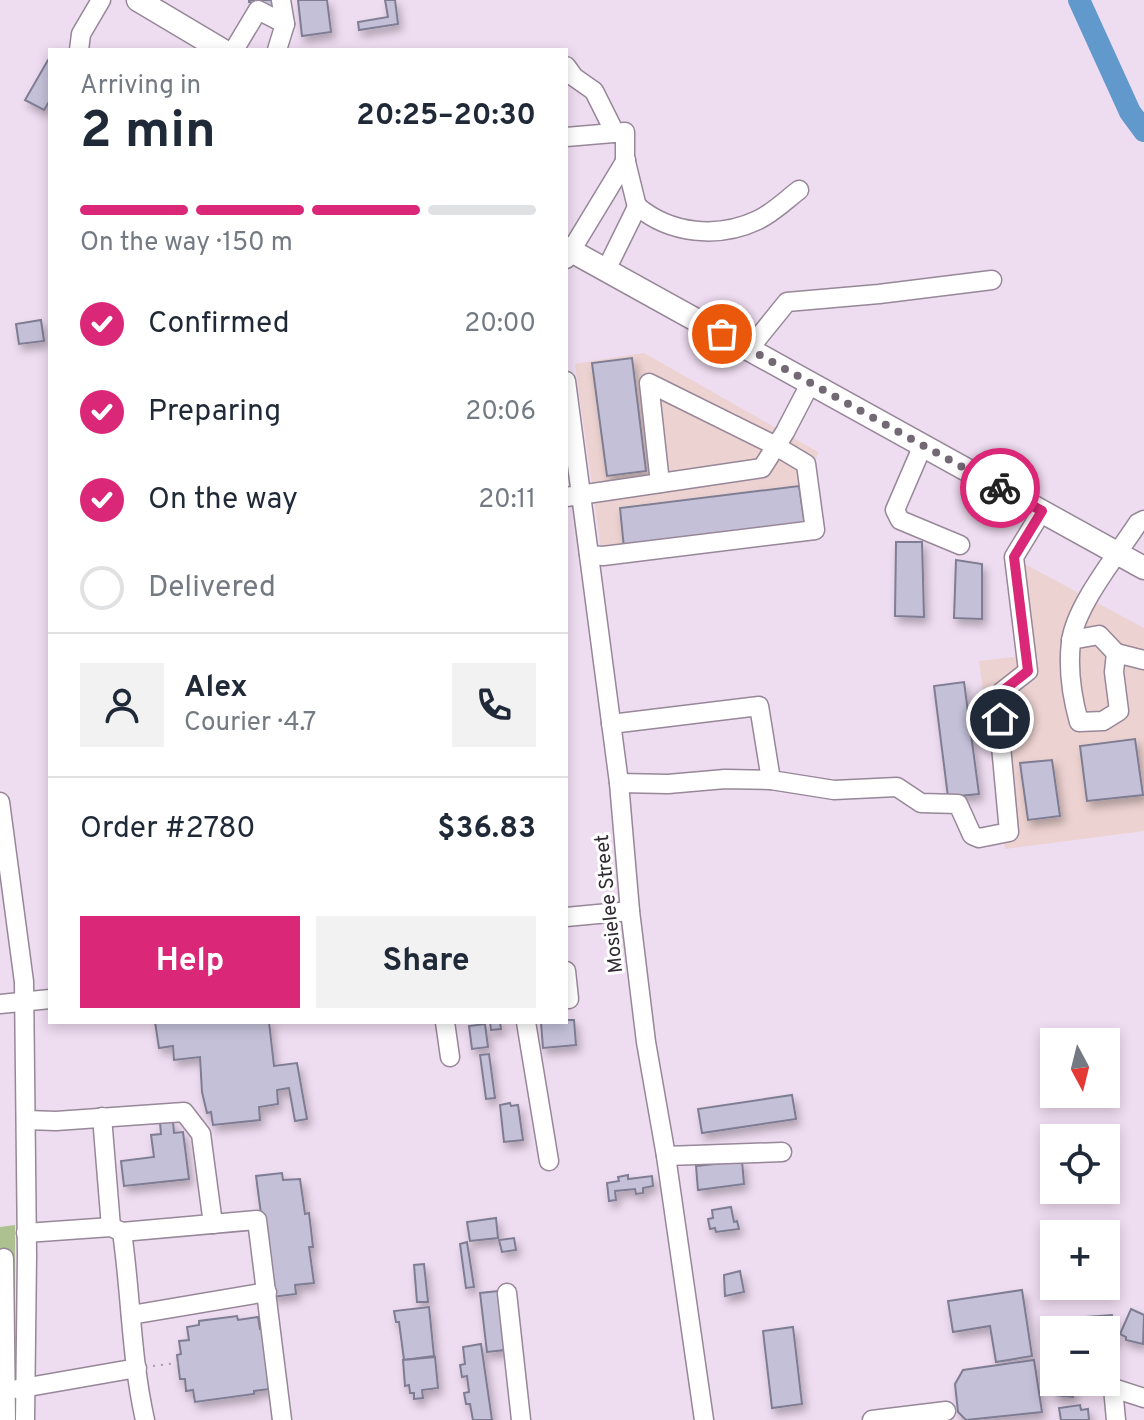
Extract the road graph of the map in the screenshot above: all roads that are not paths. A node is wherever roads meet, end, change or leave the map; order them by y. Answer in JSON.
{"nodes":[{"id":1,"x":101,"y":0,"type":"edge"},
{"id":2,"x":281,"y":0,"type":"edge"},
{"id":3,"x":146,"y":2,"type":"edge"},
{"id":4,"x":285,"y":24,"type":"junction"},
{"id":5,"x":79,"y":48,"type":"edge"},
{"id":6,"x":219,"y":48,"type":"edge"},
{"id":7,"x":235,"y":48,"type":"edge"},
{"id":8,"x":278,"y":48,"type":"edge"},
{"id":9,"x":568,"y":69,"type":"edge"},
{"id":10,"x":615,"y":133,"type":"junction"},
{"id":11,"x":568,"y":137,"type":"edge"},
{"id":12,"x":626,"y":160,"type":"junction"},
{"id":13,"x":799,"y":190,"type":"dead end"},
{"id":14,"x":637,"y":206,"type":"junction"},
{"id":15,"x":568,"y":251,"type":"edge"},
{"id":16,"x":568,"y":253,"type":"edge"},
{"id":17,"x":606,"y":270,"type":"junction"},
{"id":18,"x":992,"y":280,"type":"dead end"},
{"id":19,"x":749,"y":349,"type":"junction"},
{"id":20,"x":811,"y":382,"type":"junction"},
{"id":21,"x":568,"y":414,"type":"edge"},
{"id":22,"x":923,"y":445,"type":"junction"},
{"id":23,"x":776,"y":446,"type":"junction"},
{"id":24,"x":660,"y":483,"type":"junction"},
{"id":25,"x":573,"y":495,"type":"edge"},
{"id":26,"x":1042,"y":511,"type":"junction"},
{"id":27,"x":1144,"y":520,"type":"edge"},
{"id":28,"x":960,"y":545,"type":"dead end"},
{"id":29,"x":1118,"y":554,"type":"junction"},
{"id":30,"x":589,"y":555,"type":"junction"},
{"id":31,"x":1144,"y":568,"type":"edge"},
{"id":32,"x":1071,"y":640,"type":"junction"},
{"id":33,"x":1116,"y":653,"type":"junction"},
{"id":34,"x":1144,"y":660,"type":"edge"},
{"id":35,"x":611,"y":724,"type":"junction"},
{"id":36,"x":771,"y":780,"type":"junction"},
{"id":37,"x":619,"y":783,"type":"junction"},
{"id":38,"x":0,"y":802,"type":"edge"},
{"id":39,"x":630,"y":911,"type":"junction"},
{"id":40,"x":568,"y":917,"type":"edge"},
{"id":41,"x":568,"y":990,"type":"edge"},
{"id":42,"x":48,"y":999,"type":"edge"},
{"id":43,"x":569,"y":999,"type":"dead end"},
{"id":44,"x":24,"y":1001,"type":"junction"},
{"id":45,"x":0,"y":1004,"type":"edge"},
{"id":46,"x":445,"y":1024,"type":"edge"},
{"id":47,"x":526,"y":1024,"type":"edge"},
{"id":48,"x":450,"y":1057,"type":"dead end"},
{"id":49,"x":102,"y":1117,"type":"junction"},
{"id":50,"x":26,"y":1120,"type":"junction"},
{"id":51,"x":782,"y":1152,"type":"dead end"},
{"id":52,"x":666,"y":1156,"type":"junction"},
{"id":53,"x":549,"y":1161,"type":"dead end"},
{"id":54,"x":213,"y":1224,"type":"junction"},
{"id":55,"x":117,"y":1230,"type":"junction"},
{"id":56,"x":26,"y":1233,"type":"junction"},
{"id":57,"x":27,"y":1255,"type":"junction"},
{"id":58,"x":2,"y":1258,"type":"edge"},
{"id":59,"x":267,"y":1292,"type":"junction"},
{"id":60,"x":507,"y":1293,"type":"dead end"},
{"id":61,"x":131,"y":1315,"type":"junction"},
{"id":62,"x":145,"y":1367,"type":"junction"},
{"id":63,"x":26,"y":1387,"type":"junction"},
{"id":64,"x":6,"y":1390,"type":"junction"},
{"id":65,"x":1144,"y":1398,"type":"edge"},
{"id":66,"x":946,"y":1411,"type":"dead end"},
{"id":67,"x":6,"y":1420,"type":"edge"},
{"id":68,"x":25,"y":1420,"type":"edge"},
{"id":69,"x":145,"y":1420,"type":"edge"},
{"id":70,"x":282,"y":1420,"type":"edge"},
{"id":71,"x":521,"y":1420,"type":"edge"},
{"id":72,"x":704,"y":1420,"type":"edge"},
{"id":73,"x":872,"y":1420,"type":"edge"},
{"id":74,"x":1116,"y":1420,"type":"edge"}],
"edges":[{"from":1,"to":5,"type":"street"},
{"from":2,"to":4,"type":"street"},
{"from":3,"to":6,"type":"main road"},
{"from":4,"to":7,"type":"street"},
{"from":4,"to":8,"type":"street"},
{"from":9,"to":10,"type":"street"},
{"from":10,"to":11,"type":"street"},
{"from":10,"to":12,"type":"street"},
{"from":12,"to":14,"type":"street"},
{"from":12,"to":15,"type":"street"},
{"from":13,"to":14,"type":"street"},
{"from":14,"to":17,"type":"street"},
{"from":16,"to":17,"type":"main road"},
{"from":17,"to":19,"type":"main road"},
{"from":18,"to":19,"type":"street"},
{"from":19,"to":20,"type":"main road"},
{"from":20,"to":22,"type":"main road"},
{"from":20,"to":23,"type":"street"},
{"from":21,"to":25,"type":"street","name":"Mosielee Street"},
{"from":22,"to":26,"type":"main road"},
{"from":22,"to":28,"type":"street"},
{"from":23,"to":24,"type":"street"},
{"from":23,"to":24,"type":"street"},
{"from":23,"to":30,"type":"street"},
{"from":24,"to":25,"type":"street"},
{"from":25,"to":30,"type":"street","name":"Mosielee Street"},
{"from":26,"to":29,"type":"main road"},
{"from":26,"to":36,"type":"street"},
{"from":27,"to":29,"type":"street"},
{"from":29,"to":31,"type":"main road"},
{"from":29,"to":32,"type":"street"},
{"from":30,"to":35,"type":"street","name":"Mosielee Street"},
{"from":32,"to":33,"type":"street"},
{"from":32,"to":33,"type":"street"},
{"from":33,"to":34,"type":"street"},
{"from":35,"to":36,"type":"street"},
{"from":35,"to":37,"type":"street","name":"Mosielee Street"},
{"from":36,"to":37,"type":"street"},
{"from":37,"to":39,"type":"street","name":"Mosielee Street"},
{"from":38,"to":44,"type":"street"},
{"from":39,"to":40,"type":"street"},
{"from":39,"to":52,"type":"street","name":"Mosielee Street"},
{"from":41,"to":43,"type":"street"},
{"from":42,"to":44,"type":"street"},
{"from":44,"to":45,"type":"street"},
{"from":44,"to":50,"type":"street"},
{"from":46,"to":48,"type":"street"},
{"from":47,"to":53,"type":"street"},
{"from":49,"to":50,"type":"street"},
{"from":49,"to":54,"type":"street"},
{"from":49,"to":55,"type":"street"},
{"from":50,"to":56,"type":"street"},
{"from":51,"to":52,"type":"street"},
{"from":52,"to":72,"type":"street","name":"Mosielee Street"},
{"from":54,"to":55,"type":"street"},
{"from":54,"to":59,"type":"street"},
{"from":55,"to":56,"type":"street"},
{"from":55,"to":61,"type":"street"},
{"from":56,"to":57,"type":"street"},
{"from":57,"to":58,"type":"street"},
{"from":57,"to":63,"type":"street"},
{"from":58,"to":64,"type":"street"},
{"from":59,"to":61,"type":"street"},
{"from":59,"to":70,"type":"street"},
{"from":60,"to":71,"type":"street"},
{"from":61,"to":62,"type":"street"},
{"from":62,"to":63,"type":"street"},
{"from":62,"to":69,"type":"street"},
{"from":63,"to":64,"type":"street"},
{"from":63,"to":68,"type":"street"},
{"from":64,"to":67,"type":"street"},
{"from":65,"to":74,"type":"street"},
{"from":66,"to":73,"type":"street"}]}
